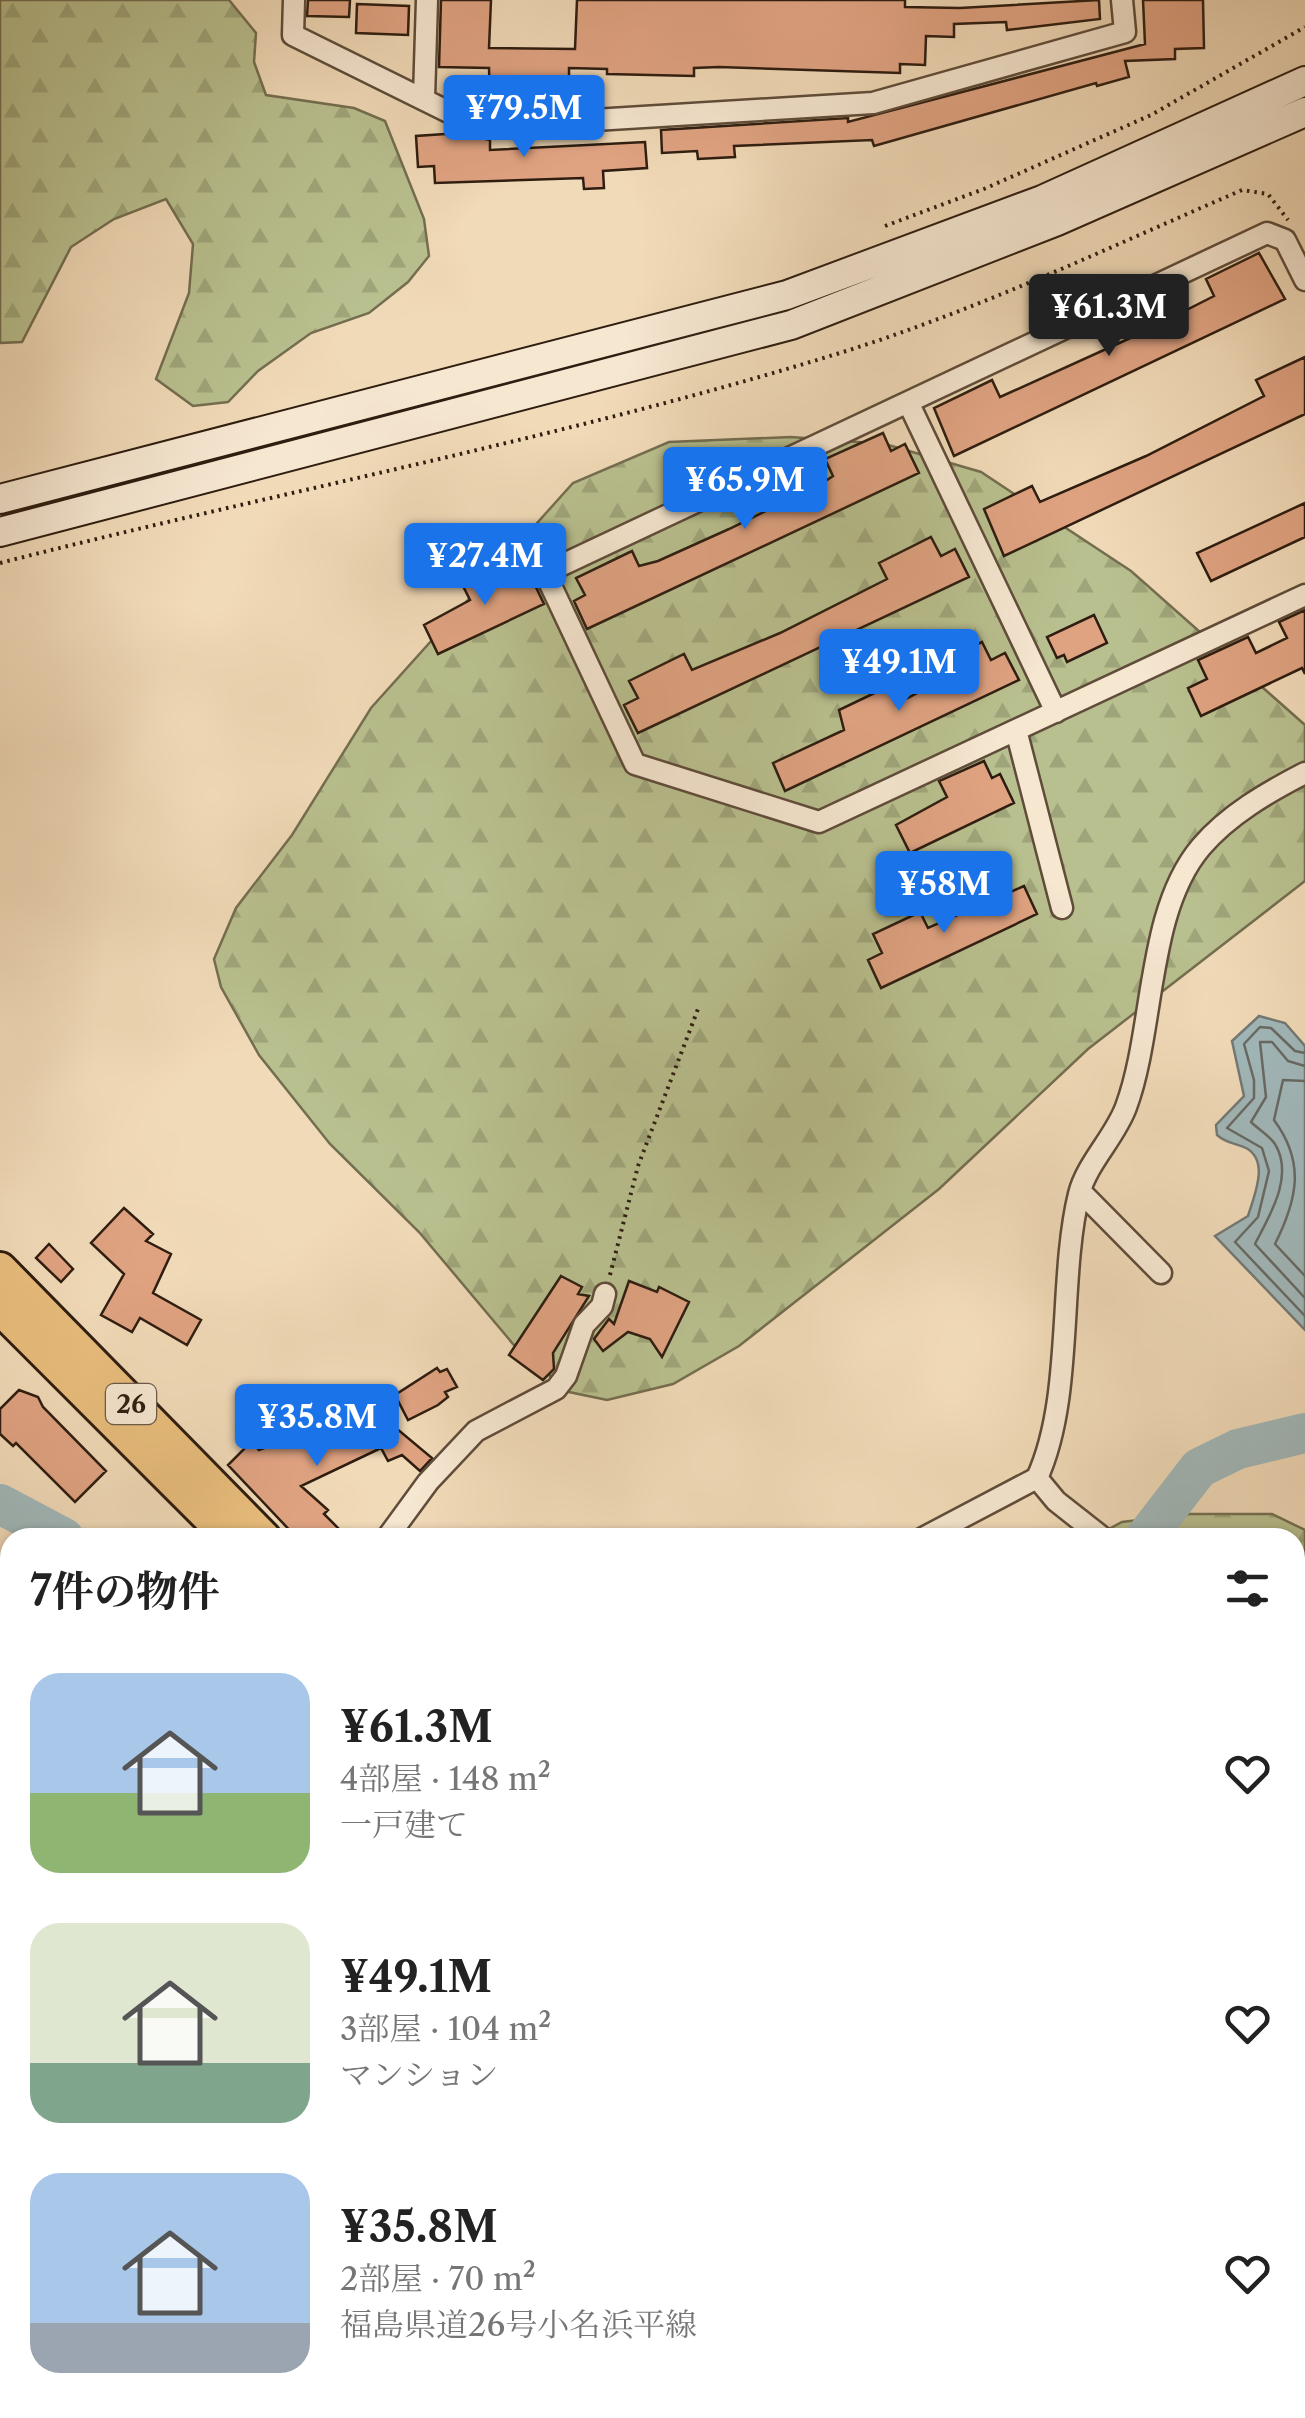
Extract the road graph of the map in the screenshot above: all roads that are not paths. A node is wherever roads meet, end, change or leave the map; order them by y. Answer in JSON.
{"nodes":[{"id":1,"x":294,"y":0,"type":"edge"},
{"id":2,"x":427,"y":0,"type":"edge"},
{"id":3,"x":1122,"y":0,"type":"edge"},
{"id":4,"x":424,"y":98,"type":"junction"},
{"id":5,"x":1302,"y":98,"type":"edge"},
{"id":6,"x":1305,"y":280,"type":"edge"},
{"id":7,"x":908,"y":402,"type":"junction"},
{"id":8,"x":0,"y":500,"type":"edge"},
{"id":9,"x":0,"y":532,"type":"edge"},
{"id":10,"x":1305,"y":596,"type":"edge"},
{"id":11,"x":1056,"y":712,"type":"junction"},
{"id":12,"x":1016,"y":730,"type":"junction"},
{"id":13,"x":1305,"y":773,"type":"edge"},
{"id":14,"x":1062,"y":908,"type":"dead end"},
{"id":15,"x":1080,"y":1192,"type":"junction"},
{"id":16,"x":0,"y":1269,"type":"edge"},
{"id":17,"x":1162,"y":1273,"type":"dead end"},
{"id":18,"x":605,"y":1294,"type":"road end"},
{"id":19,"x":0,"y":1308,"type":"edge"},
{"id":20,"x":1038,"y":1478,"type":"junction"},
{"id":21,"x":220,"y":1528,"type":"edge"},
{"id":22,"x":254,"y":1528,"type":"edge"},
{"id":23,"x":394,"y":1528,"type":"edge"},
{"id":24,"x":942,"y":1528,"type":"edge"},
{"id":25,"x":1090,"y":1528,"type":"edge"}],
"edges":[{"from":1,"to":4,"type":"street"},
{"from":2,"to":4,"type":"street"},
{"from":3,"to":4,"type":"street"},
{"from":5,"to":8,"type":"street"},
{"from":5,"to":9,"type":"street"},
{"from":6,"to":7,"type":"street"},
{"from":7,"to":11,"type":"street"},
{"from":7,"to":12,"type":"street"},
{"from":10,"to":11,"type":"street"},
{"from":11,"to":12,"type":"street"},
{"from":12,"to":14,"type":"street"},
{"from":13,"to":15,"type":"street"},
{"from":15,"to":17,"type":"street"},
{"from":15,"to":20,"type":"street"},
{"from":16,"to":22,"type":"main road","number":"26"},
{"from":18,"to":23,"type":"street"},
{"from":19,"to":21,"type":"main road","number":"26"},
{"from":20,"to":24,"type":"street"},
{"from":20,"to":25,"type":"street"}]}
